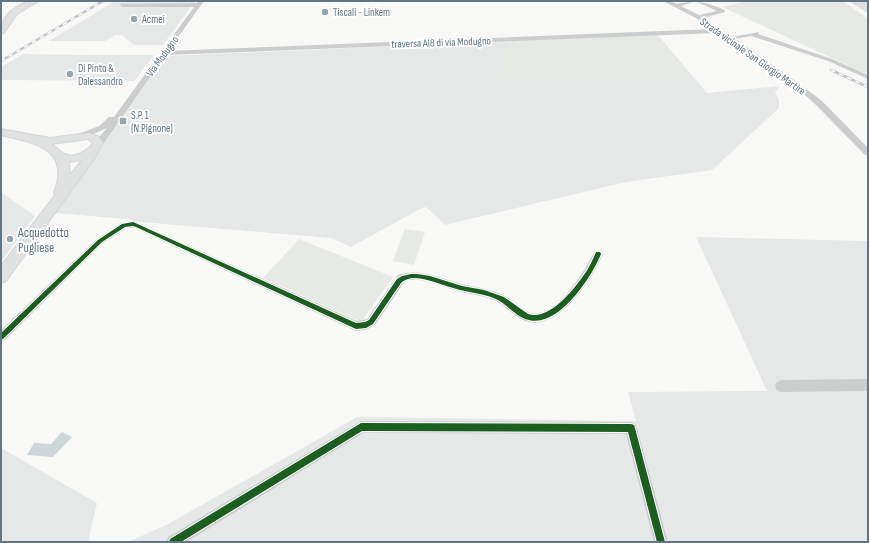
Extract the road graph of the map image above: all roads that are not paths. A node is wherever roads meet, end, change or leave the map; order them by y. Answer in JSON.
{"nodes":[{"id":1,"x":26,"y":1,"type":"edge"},
{"id":2,"x":31,"y":1,"type":"edge"},
{"id":3,"x":35,"y":1,"type":"edge"},
{"id":4,"x":666,"y":1,"type":"edge"},
{"id":5,"x":694,"y":1,"type":"edge"},
{"id":6,"x":699,"y":1,"type":"edge"},
{"id":7,"x":856,"y":1,"type":"edge"},
{"id":8,"x":863,"y":1,"type":"edge"},
{"id":9,"x":200,"y":3,"type":"edge"},
{"id":10,"x":868,"y":4,"type":"edge"},
{"id":11,"x":123,"y":5,"type":"dead end"},
{"id":12,"x":676,"y":6,"type":"junction"},
{"id":13,"x":868,"y":9,"type":"edge"},
{"id":14,"x":1,"y":13,"type":"edge"},
{"id":15,"x":698,"y":17,"type":"junction"},
{"id":16,"x":1,"y":31,"type":"edge"},
{"id":17,"x":718,"y":31,"type":"junction"},
{"id":18,"x":764,"y":31,"type":"dead end"},
{"id":19,"x":751,"y":34,"type":"junction"},
{"id":20,"x":729,"y":39,"type":"junction"},
{"id":21,"x":164,"y":53,"type":"junction"},
{"id":22,"x":868,"y":77,"type":"edge"},
{"id":23,"x":123,"y":110,"type":"junction"},
{"id":24,"x":1,"y":132,"type":"edge"},
{"id":25,"x":29,"y":138,"type":"junction"},
{"id":26,"x":76,"y":138,"type":"junction"},
{"id":27,"x":95,"y":147,"type":"junction"},
{"id":28,"x":868,"y":152,"type":"edge"},
{"id":29,"x":59,"y":155,"type":"junction"},
{"id":30,"x":58,"y":199,"type":"junction"},
{"id":31,"x":598,"y":254,"type":"dead end"},
{"id":32,"x":1,"y":277,"type":"edge"},
{"id":33,"x":1,"y":337,"type":"edge"},
{"id":34,"x":868,"y":385,"type":"edge"},
{"id":35,"x":782,"y":386,"type":"dead end"},
{"id":36,"x":193,"y":535,"type":"edge"},
{"id":37,"x":173,"y":542,"type":"edge"},
{"id":38,"x":661,"y":542,"type":"edge"}],
"edges":[{"from":1,"to":14,"type":"main road"},
{"from":2,"to":14,"type":"main road"},
{"from":3,"to":16,"type":"main road"},
{"from":4,"to":12,"type":"street","name":"Strada vicinale San Giorgio Martire"},
{"from":5,"to":12,"type":"street"},
{"from":6,"to":15,"type":"street"},
{"from":7,"to":13,"type":"highway"},
{"from":8,"to":10,"type":"highway"},
{"from":9,"to":11,"type":"street"},
{"from":9,"to":21,"type":"street","name":"Via Modugno"},
{"from":12,"to":15,"type":"street","name":"Strada vicinale San Giorgio Martire"},
{"from":15,"to":17,"type":"street","name":"Strada vicinale San Giorgio Martire"},
{"from":17,"to":20,"type":"street","name":"Strada vicinale San Giorgio Martire"},
{"from":17,"to":21,"type":"street","name":"traversa AI8 di via Modugno"},
{"from":18,"to":19,"type":"street"},
{"from":19,"to":20,"type":"street"},
{"from":19,"to":22,"type":"street"},
{"from":20,"to":28,"type":"street","name":"Strada vicinale San Giorgio Martire"},
{"from":21,"to":23,"type":"street","name":"Via Modugno"},
{"from":23,"to":26,"type":"street","name":"Via Modugno"},
{"from":23,"to":27,"type":"street","name":"Via Modugno"},
{"from":24,"to":25,"type":"street"},
{"from":25,"to":26,"type":"street"},
{"from":25,"to":29,"type":"street"},
{"from":26,"to":27,"type":"street"},
{"from":26,"to":29,"type":"street"},
{"from":27,"to":29,"type":"street"},
{"from":27,"to":30,"type":"street"},
{"from":29,"to":30,"type":"street"},
{"from":30,"to":32,"type":"street"},
{"from":31,"to":33,"type":"street"},
{"from":34,"to":35,"type":"street"},
{"from":36,"to":37,"type":"street"},
{"from":36,"to":38,"type":"street"}]}
